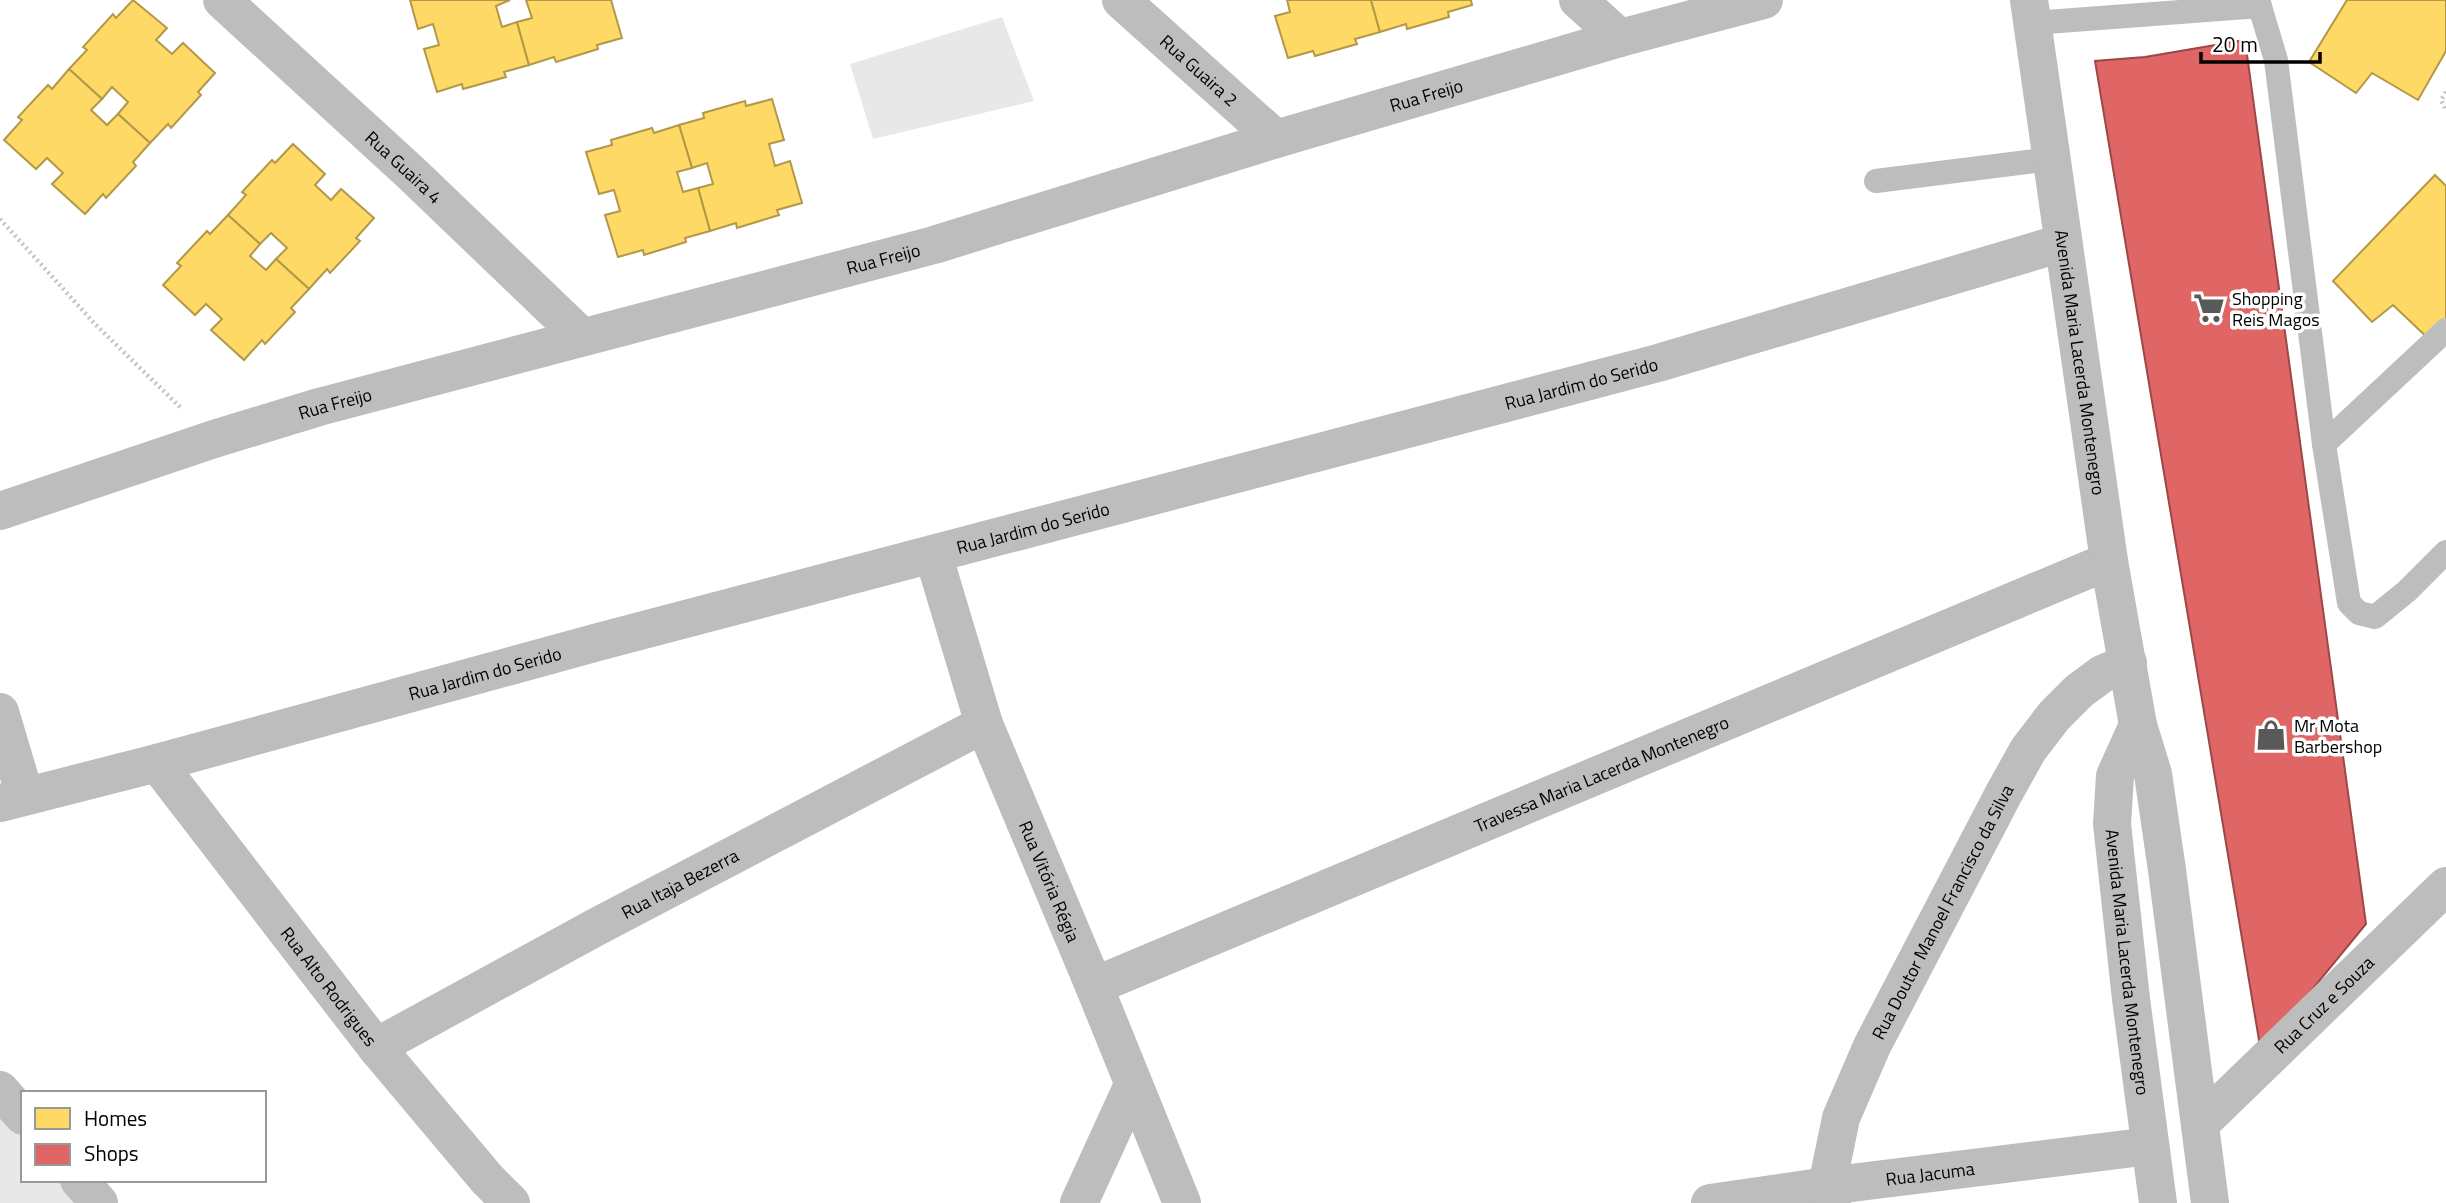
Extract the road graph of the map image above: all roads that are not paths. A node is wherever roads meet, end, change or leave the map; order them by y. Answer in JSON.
{"nodes":[{"id":1,"x":222,"y":0,"type":"edge"},
{"id":2,"x":1121,"y":0,"type":"edge"},
{"id":3,"x":1578,"y":0,"type":"edge"},
{"id":4,"x":1764,"y":0,"type":"edge"},
{"id":5,"x":2259,"y":3,"type":"edge"},
{"id":6,"x":2031,"y":12,"type":"edge"},
{"id":7,"x":1620,"y":38,"type":"junction"},
{"id":8,"x":1276,"y":139,"type":"junction"},
{"id":9,"x":2051,"y":159,"type":"junction"},
{"id":10,"x":1876,"y":180,"type":"dead end"},
{"id":11,"x":2062,"y":243,"type":"junction"},
{"id":12,"x":2446,"y":330,"type":"edge"},
{"id":13,"x":582,"y":337,"type":"junction"},
{"id":14,"x":2324,"y":444,"type":"junction"},
{"id":15,"x":0,"y":511,"type":"edge"},
{"id":16,"x":2446,"y":552,"type":"edge"},
{"id":17,"x":933,"y":554,"type":"junction"},
{"id":18,"x":2109,"y":561,"type":"junction"},
{"id":19,"x":2128,"y":663,"type":"junction"},
{"id":20,"x":0,"y":712,"type":"edge"},
{"id":21,"x":984,"y":724,"type":"junction"},
{"id":22,"x":2138,"y":724,"type":"junction"},
{"id":23,"x":157,"y":763,"type":"junction"},
{"id":24,"x":12,"y":799,"type":"edge"},
{"id":25,"x":2446,"y":886,"type":"edge"},
{"id":26,"x":1094,"y":986,"type":"junction"},
{"id":27,"x":376,"y":1047,"type":"junction"},
{"id":28,"x":1133,"y":1085,"type":"junction"},
{"id":29,"x":0,"y":1090,"type":"edge"},
{"id":30,"x":21,"y":1114,"type":"edge"},
{"id":31,"x":2200,"y":1124,"type":"junction"},
{"id":32,"x":2150,"y":1146,"type":"junction"},
{"id":33,"x":81,"y":1182,"type":"edge"},
{"id":34,"x":1829,"y":1194,"type":"edge"},
{"id":35,"x":99,"y":1203,"type":"edge"},
{"id":36,"x":511,"y":1203,"type":"edge"},
{"id":37,"x":1079,"y":1203,"type":"edge"},
{"id":38,"x":1182,"y":1203,"type":"edge"},
{"id":39,"x":1710,"y":1203,"type":"edge"},
{"id":40,"x":2158,"y":1203,"type":"edge"},
{"id":41,"x":2210,"y":1203,"type":"edge"}],
"edges":[{"from":1,"to":13,"type":"street","name":"Rua Guaira 4"},
{"from":2,"to":8,"type":"street","name":"Rua Guaira 2"},
{"from":3,"to":7,"type":"street"},
{"from":4,"to":7,"type":"street","name":"Rua Freijo"},
{"from":5,"to":6,"type":"lane"},
{"from":5,"to":14,"type":"lane"},
{"from":6,"to":9,"type":"street","name":"Avenida Maria Lacerda Montenegro"},
{"from":7,"to":8,"type":"street","name":"Rua Freijo"},
{"from":8,"to":13,"type":"street","name":"Rua Freijo"},
{"from":9,"to":10,"type":"lane"},
{"from":9,"to":11,"type":"street","name":"Avenida Maria Lacerda Montenegro"},
{"from":11,"to":17,"type":"street","name":"Rua Jardim do Serido"},
{"from":11,"to":18,"type":"street","name":"Avenida Maria Lacerda Montenegro"},
{"from":12,"to":14,"type":"lane"},
{"from":13,"to":15,"type":"street","name":"Rua Freijo"},
{"from":14,"to":16,"type":"lane"},
{"from":17,"to":21,"type":"street","name":"Rua Vitória Régia"},
{"from":17,"to":23,"type":"street","name":"Rua Jardim do Serido"},
{"from":18,"to":19,"type":"street","name":"Avenida Maria Lacerda Montenegro"},
{"from":18,"to":26,"type":"street","name":"Travessa Maria Lacerda Montenegro"},
{"from":19,"to":22,"type":"street","name":"Avenida Maria Lacerda Montenegro"},
{"from":19,"to":34,"type":"street","name":"Rua Doutor Manoel Francisco da Silva"},
{"from":20,"to":24,"type":"street"},
{"from":21,"to":26,"type":"street","name":"Rua Vitória Régia"},
{"from":21,"to":27,"type":"street","name":"Rua Itaja Bezerra"},
{"from":22,"to":31,"type":"street","name":"Avenida Maria Lacerda Montenegro"},
{"from":22,"to":32,"type":"street","name":"Avenida Maria Lacerda Montenegro"},
{"from":23,"to":24,"type":"street","name":"Rua Jardim do Serido"},
{"from":23,"to":27,"type":"street","name":"Rua Alto Rodrigues"},
{"from":25,"to":31,"type":"street","name":"Rua Cruz e Souza"},
{"from":26,"to":28,"type":"street","name":"Rua Vitória Régia"},
{"from":27,"to":36,"type":"street","name":"Rua Alto Rodrigues"},
{"from":28,"to":37,"type":"street"},
{"from":28,"to":38,"type":"street","name":"Rua Vitória Régia"},
{"from":29,"to":30,"type":"street"},
{"from":31,"to":41,"type":"street","name":"Avenida Maria Lacerda Montenegro"},
{"from":32,"to":34,"type":"street","name":"Rua Jacuma"},
{"from":32,"to":40,"type":"street","name":"Avenida Maria Lacerda Montenegro"},
{"from":33,"to":35,"type":"street"},
{"from":34,"to":39,"type":"street","name":"Rua Jacuma"}]}
